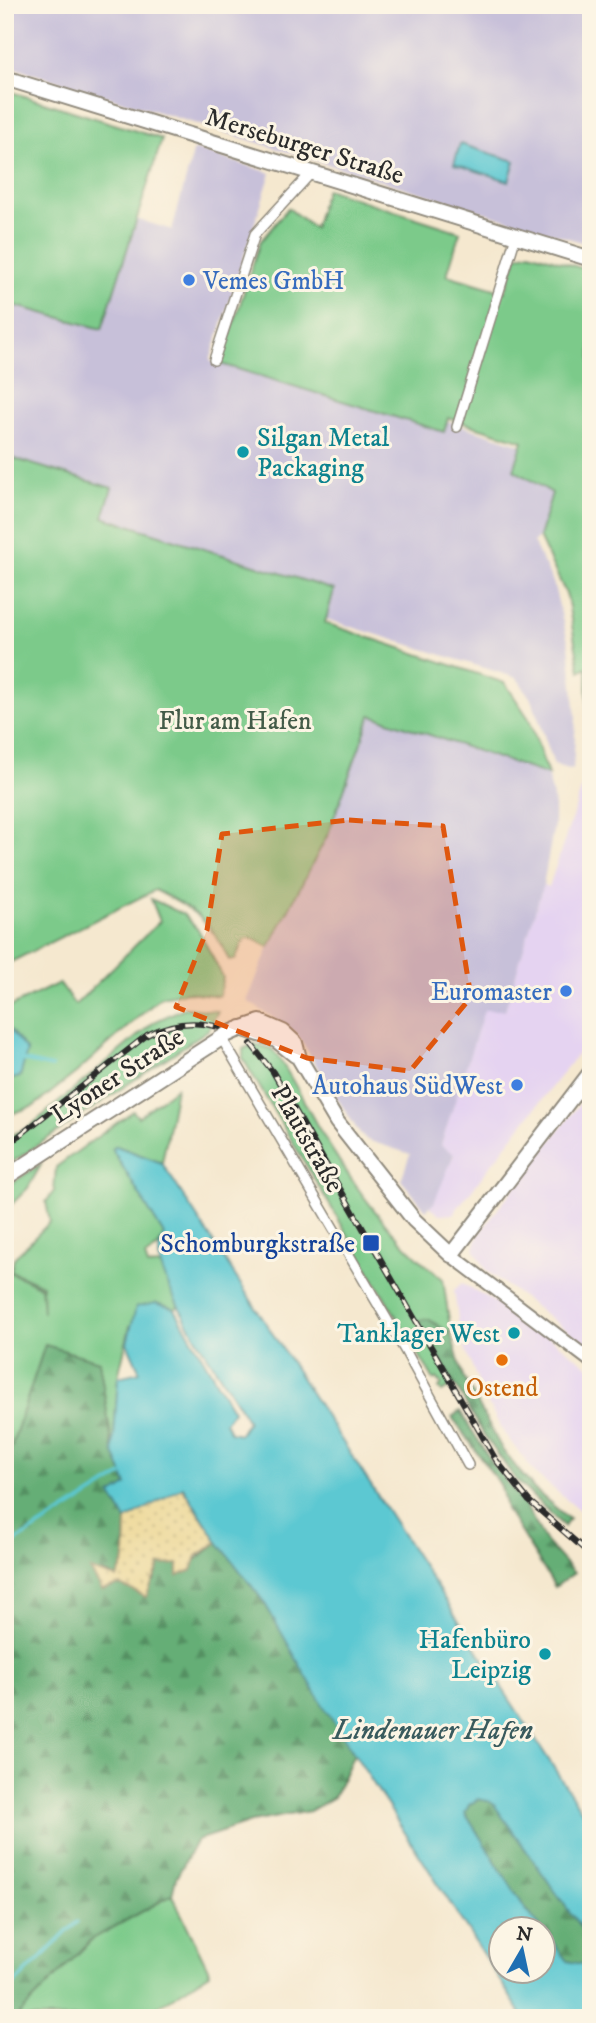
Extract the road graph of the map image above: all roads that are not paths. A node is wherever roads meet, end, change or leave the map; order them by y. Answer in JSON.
{"nodes":[{"id":1,"x":5,"y":78,"type":"edge"},
{"id":2,"x":312,"y":172,"type":"junction"},
{"id":3,"x":516,"y":236,"type":"junction"},
{"id":4,"x":591,"y":259,"type":"edge"},
{"id":5,"x":214,"y":360,"type":"dead end"},
{"id":6,"x":457,"y":427,"type":"dead end"},
{"id":7,"x":231,"y":1033,"type":"junction"},
{"id":8,"x":591,"y":1072,"type":"edge"},
{"id":9,"x":5,"y":1178,"type":"edge"},
{"id":10,"x":451,"y":1255,"type":"junction"},
{"id":11,"x":591,"y":1361,"type":"edge"},
{"id":12,"x":468,"y":1465,"type":"dead end"}],
"edges":[{"from":1,"to":2,"type":"main road","name":"Merseburger Straße"},
{"from":2,"to":3,"type":"main road","name":"Merseburger Straße"},
{"from":2,"to":5,"type":"street"},
{"from":3,"to":4,"type":"main road","name":"Merseburger Straße"},
{"from":3,"to":6,"type":"street"},
{"from":7,"to":9,"type":"main road","name":"Lyoner Straße"},
{"from":7,"to":10,"type":"main road","name":"Plautstraße"},
{"from":7,"to":12,"type":"street","name":"Plautstraße"},
{"from":8,"to":10,"type":"main road"},
{"from":10,"to":11,"type":"main road","name":"Plautstraße"}]}
